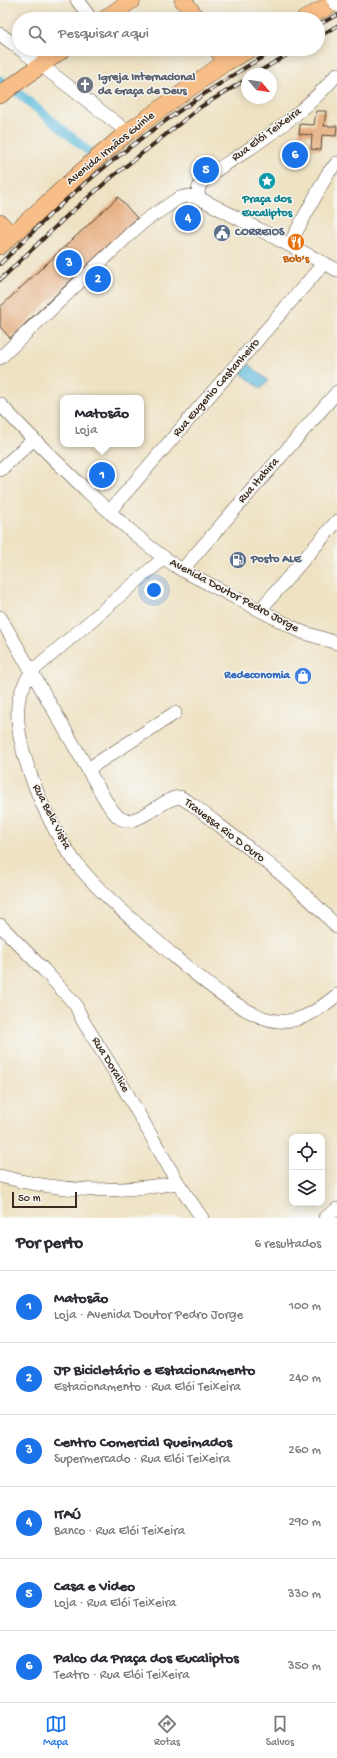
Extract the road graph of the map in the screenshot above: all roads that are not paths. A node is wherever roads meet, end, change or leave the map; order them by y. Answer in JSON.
{"nodes":[{"id":1,"x":77,"y":0,"type":"edge"},
{"id":2,"x":132,"y":0,"type":"edge"},
{"id":3,"x":184,"y":0,"type":"edge"},
{"id":4,"x":333,"y":0,"type":"edge"},
{"id":5,"x":337,"y":1,"type":"edge"},
{"id":6,"x":337,"y":4,"type":"edge"},
{"id":7,"x":86,"y":12,"type":"edge"},
{"id":8,"x":116,"y":12,"type":"edge"},
{"id":9,"x":192,"y":12,"type":"edge"},
{"id":10,"x":317,"y":12,"type":"edge"},
{"id":11,"x":0,"y":34,"type":"edge"},
{"id":12,"x":12,"y":43,"type":"edge"},
{"id":13,"x":29,"y":56,"type":"edge"},
{"id":14,"x":53,"y":56,"type":"edge"},
{"id":15,"x":222,"y":56,"type":"edge"},
{"id":16,"x":41,"y":65,"type":"junction"},
{"id":17,"x":337,"y":74,"type":"edge"},
{"id":18,"x":0,"y":95,"type":"edge"},
{"id":19,"x":128,"y":132,"type":"junction"},
{"id":20,"x":337,"y":163,"type":"edge"},
{"id":21,"x":333,"y":175,"type":"edge"},
{"id":22,"x":199,"y":198,"type":"junction"},
{"id":23,"x":4,"y":234,"type":"edge"},
{"id":24,"x":289,"y":245,"type":"junction"},
{"id":25,"x":324,"y":263,"type":"junction"},
{"id":26,"x":337,"y":270,"type":"edge"},
{"id":27,"x":0,"y":358,"type":"edge"},
{"id":28,"x":337,"y":392,"type":"edge"},
{"id":29,"x":0,"y":404,"type":"edge"},
{"id":30,"x":33,"y":440,"type":"junction"},
{"id":31,"x":0,"y":470,"type":"edge"},
{"id":32,"x":109,"y":512,"type":"junction"},
{"id":33,"x":337,"y":521,"type":"edge"},
{"id":34,"x":164,"y":558,"type":"junction"},
{"id":35,"x":182,"y":570,"type":"junction"},
{"id":36,"x":260,"y":610,"type":"junction"},
{"id":37,"x":0,"y":617,"type":"edge"},
{"id":38,"x":337,"y":643,"type":"edge"},
{"id":39,"x":31,"y":672,"type":"junction"},
{"id":40,"x":175,"y":713,"type":"dead end"},
{"id":41,"x":88,"y":769,"type":"junction"},
{"id":42,"x":0,"y":925,"type":"edge"},
{"id":43,"x":337,"y":927,"type":"edge"},
{"id":44,"x":337,"y":995,"type":"edge"},
{"id":45,"x":0,"y":1176,"type":"edge"},
{"id":46,"x":178,"y":1183,"type":"junction"},
{"id":47,"x":337,"y":1209,"type":"edge"},
{"id":48,"x":202,"y":1218,"type":"edge"},
{"id":49,"x":325,"y":1218,"type":"edge"}],
"edges":[{"from":1,"to":7,"type":"street"},
{"from":2,"to":8,"type":"main road"},
{"from":3,"to":9,"type":"main road"},
{"from":4,"to":6,"type":"street","bridge":true},
{"from":5,"to":10,"type":"main road"},
{"from":11,"to":12,"type":"street"},
{"from":13,"to":16,"type":"street"},
{"from":14,"to":16,"type":"main road"},
{"from":15,"to":19,"type":"main road","name":"Avenida Irmãos Guinle"},
{"from":16,"to":18,"type":"main road"},
{"from":16,"to":19,"type":"street"},
{"from":17,"to":22,"type":"street","name":"Rua Elói Teixeira"},
{"from":19,"to":23,"type":"main road","name":"Avenida Irmãos Guinle"},
{"from":20,"to":21,"type":"street"},
{"from":21,"to":24,"type":"street"},
{"from":22,"to":24,"type":"street"},
{"from":22,"to":27,"type":"street"},
{"from":24,"to":25,"type":"street"},
{"from":25,"to":26,"type":"street"},
{"from":25,"to":32,"type":"street","name":"Rua Eugenio Castanheiro"},
{"from":28,"to":35,"type":"street","name":"Rua Itabira"},
{"from":29,"to":30,"type":"street","name":"Avenida Doutor Pedro Jorge"},
{"from":30,"to":31,"type":"street"},
{"from":30,"to":32,"type":"street","name":"Avenida Doutor Pedro Jorge"},
{"from":32,"to":34,"type":"street","name":"Avenida Doutor Pedro Jorge"},
{"from":33,"to":36,"type":"street"},
{"from":34,"to":35,"type":"street","name":"Avenida Doutor Pedro Jorge"},
{"from":34,"to":39,"type":"street","name":"Rua Bela Vista"},
{"from":35,"to":36,"type":"street","name":"Avenida Doutor Pedro Jorge"},
{"from":36,"to":38,"type":"street","name":"Avenida Doutor Pedro Jorge"},
{"from":37,"to":39,"type":"street","name":"Travessa Rio D Ouro"},
{"from":39,"to":41,"type":"street","name":"Travessa Rio D Ouro"},
{"from":39,"to":44,"type":"street","name":"Rua Bela Vista"},
{"from":40,"to":41,"type":"street"},
{"from":41,"to":43,"type":"street","name":"Travessa Rio D Ouro"},
{"from":42,"to":46,"type":"street","name":"Rua Doralice"},
{"from":45,"to":46,"type":"street"},
{"from":46,"to":48,"type":"street","name":"Rua Doralice"},
{"from":47,"to":49,"type":"street"}]}
